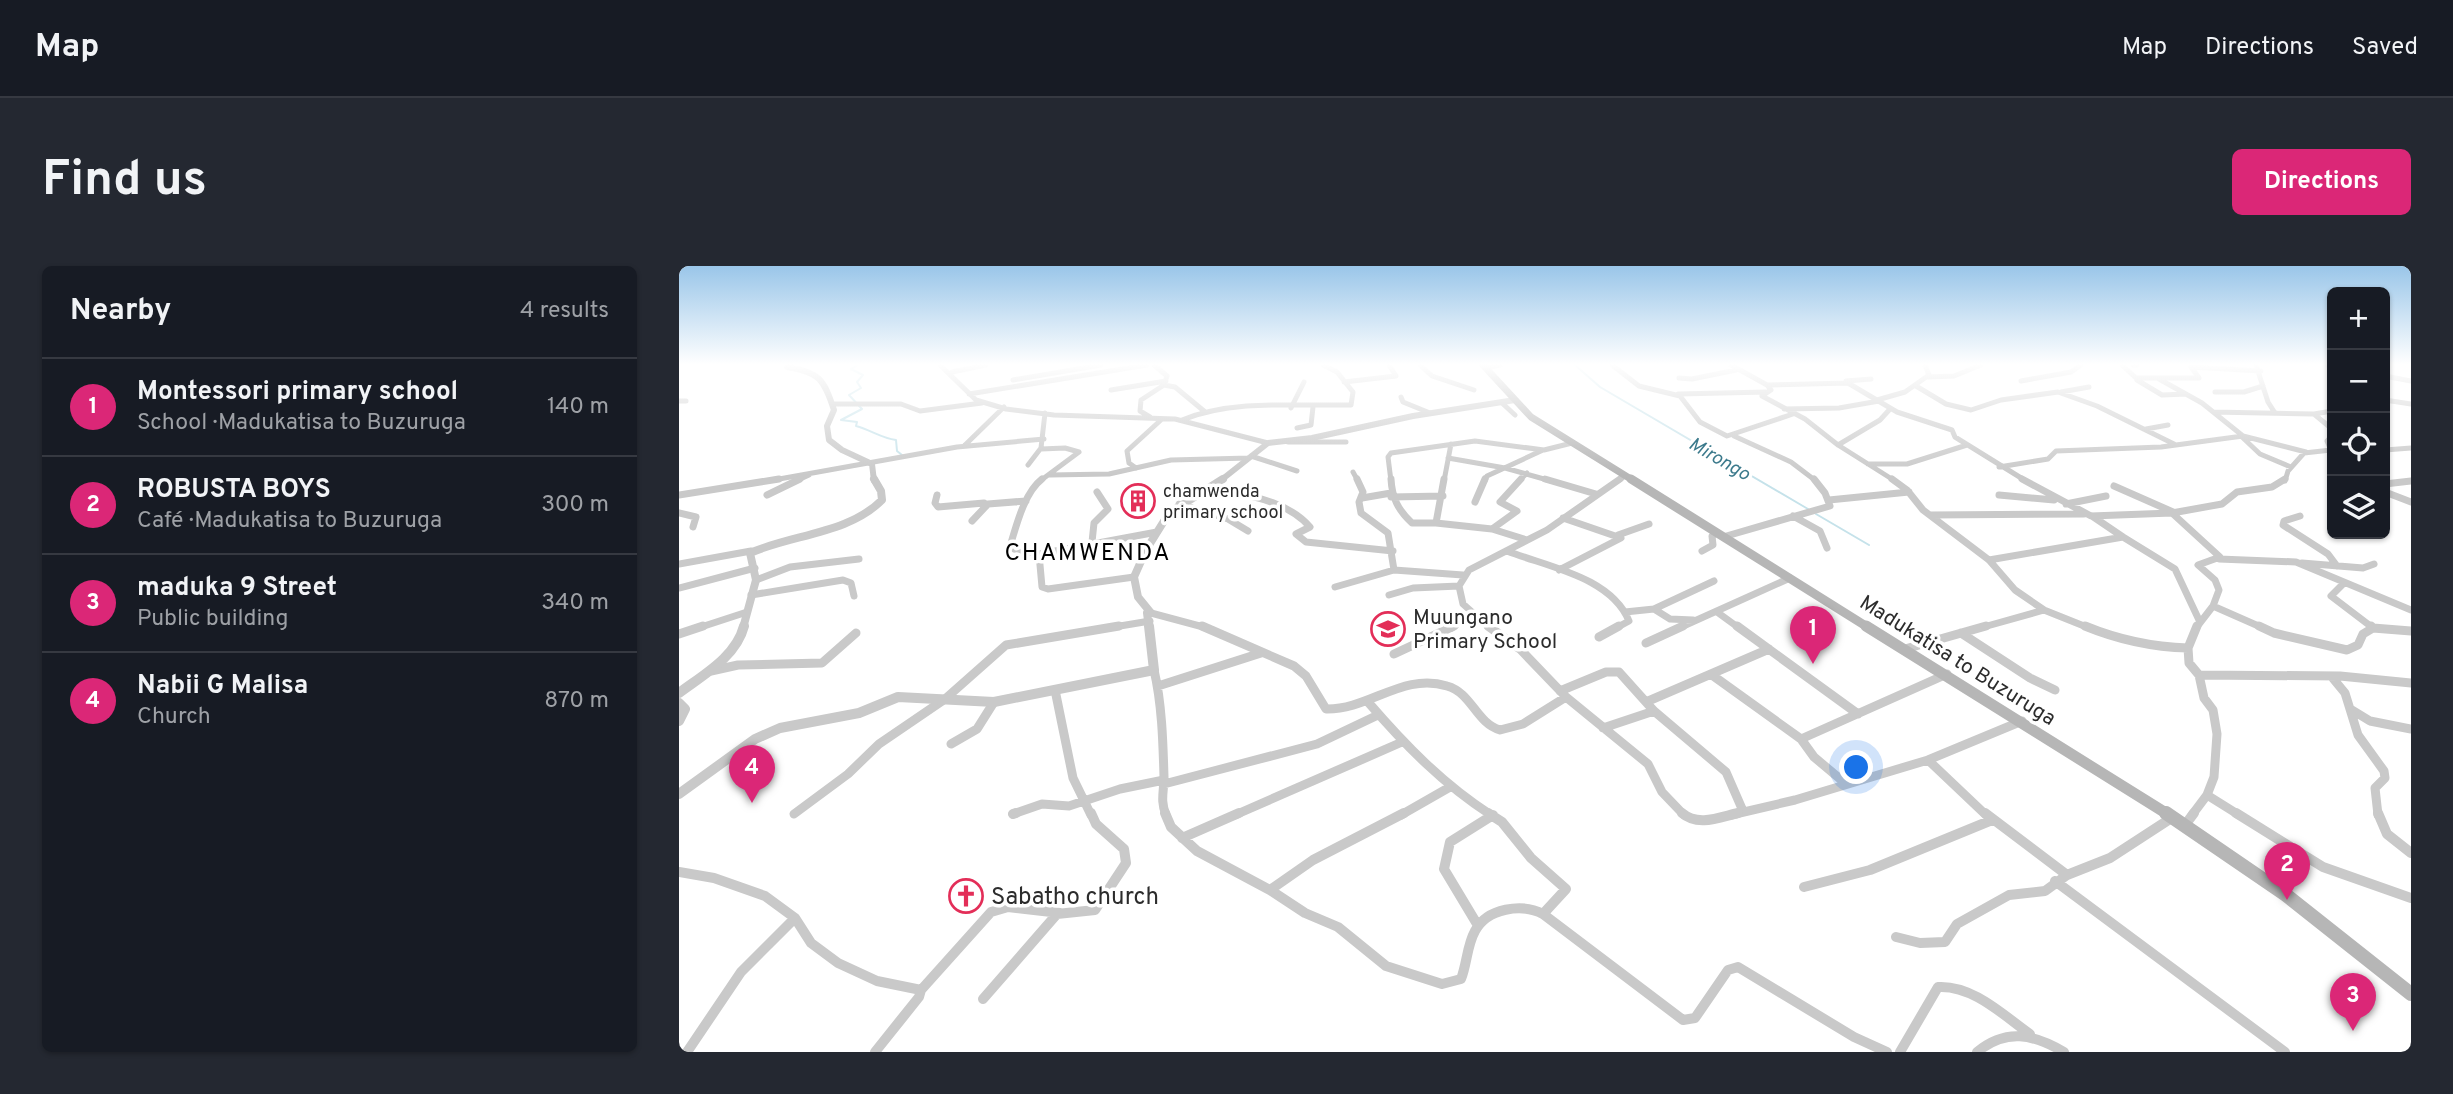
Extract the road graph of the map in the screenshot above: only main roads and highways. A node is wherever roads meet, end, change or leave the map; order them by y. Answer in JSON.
{"nodes":[{"id":1,"x":1517,"y":402,"type":"edge"},
{"id":2,"x":2411,"y":994,"type":"edge"}],
"edges":[{"from":1,"to":2,"type":"main road","name":"Madukatisa to Buzuruga"}]}
